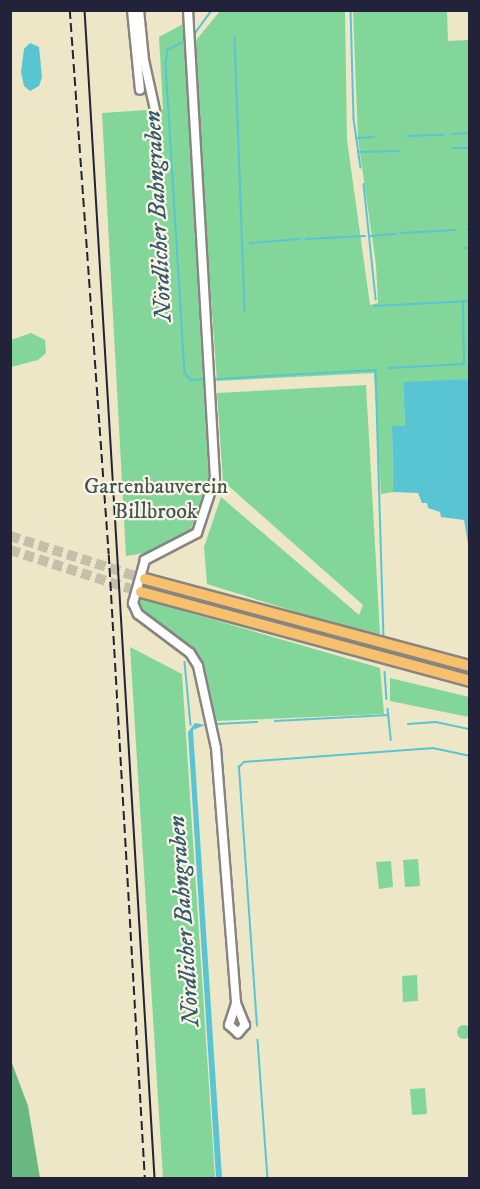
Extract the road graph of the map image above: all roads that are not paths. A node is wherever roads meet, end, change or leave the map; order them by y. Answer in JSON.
{"nodes":[{"id":1,"x":132,"y":10,"type":"edge"},
{"id":2,"x":140,"y":10,"type":"edge"},
{"id":3,"x":188,"y":10,"type":"edge"},
{"id":4,"x":140,"y":90,"type":"dead end"},
{"id":5,"x":155,"y":110,"type":"dead end"},
{"id":6,"x":145,"y":579,"type":"tunnel mouth"},
{"id":7,"x":141,"y":592,"type":"tunnel mouth"},
{"id":8,"x":470,"y":666,"type":"edge"},
{"id":9,"x":470,"y":681,"type":"edge"},
{"id":10,"x":236,"y":1003,"type":"dead end"}],
"edges":[{"from":1,"to":4,"type":"street"},
{"from":2,"to":5,"type":"street"},
{"from":3,"to":10,"type":"street"},
{"from":6,"to":8,"type":"highway"},
{"from":7,"to":9,"type":"highway"}]}
